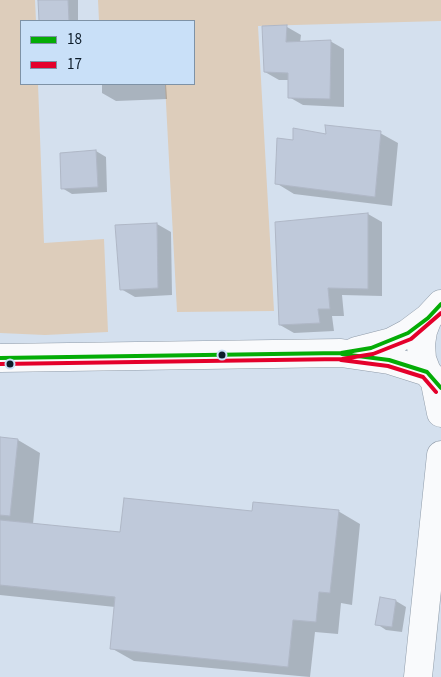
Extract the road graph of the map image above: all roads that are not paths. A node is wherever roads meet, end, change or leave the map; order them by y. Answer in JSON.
{"nodes":[{"id":1,"x":435,"y":311,"type":"edge"},
{"id":2,"x":341,"y":354,"type":"junction"},
{"id":3,"x":0,"y":358,"type":"edge"},
{"id":4,"x":434,"y":381,"type":"edge"},
{"id":5,"x":441,"y":412,"type":"edge"},
{"id":6,"x":441,"y":455,"type":"edge"},
{"id":7,"x":418,"y":677,"type":"edge"}],
"edges":[{"from":1,"to":2,"type":"highway"},
{"from":1,"to":4,"type":"highway"},
{"from":2,"to":3,"type":"highway"},
{"from":2,"to":4,"type":"highway"},
{"from":4,"to":5,"type":"highway"},
{"from":6,"to":7,"type":"highway"}]}
